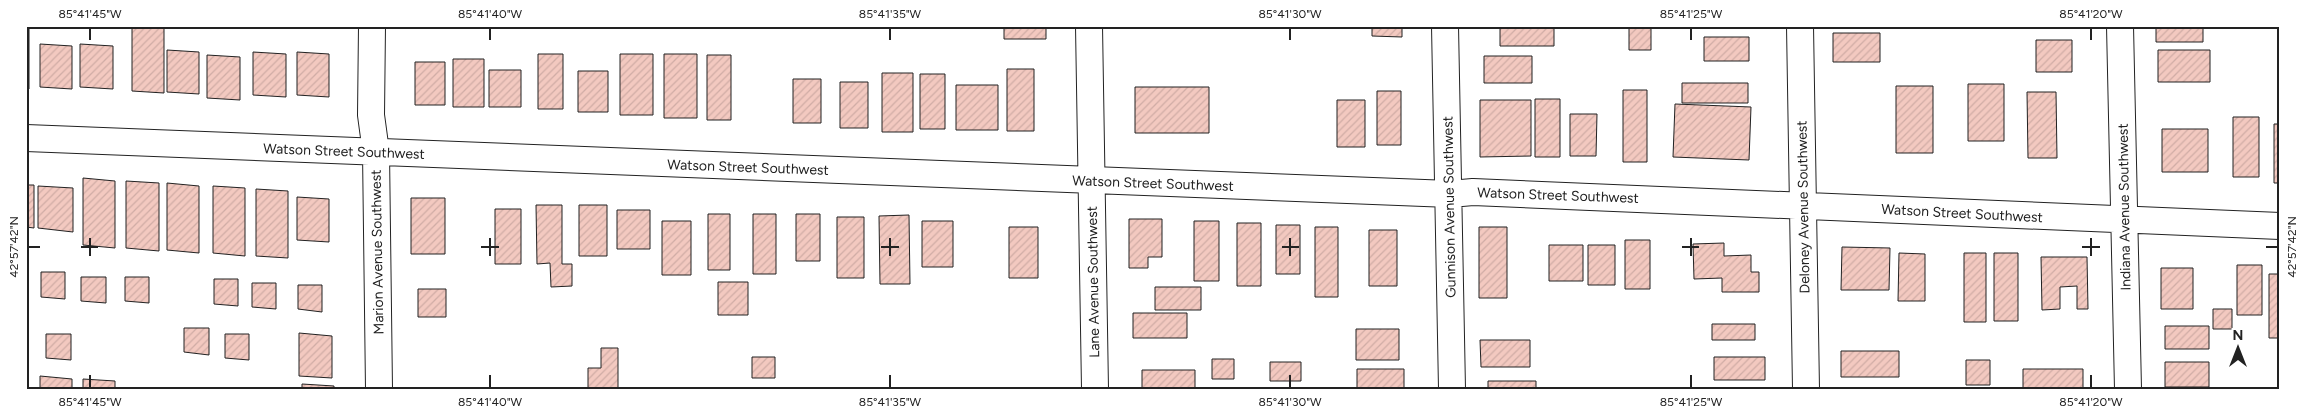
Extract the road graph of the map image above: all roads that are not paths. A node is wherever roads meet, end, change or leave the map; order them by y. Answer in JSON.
{"nodes":[{"id":1,"x":372,"y":26,"type":"edge"},
{"id":2,"x":1089,"y":26,"type":"edge"},
{"id":3,"x":1445,"y":26,"type":"edge"},
{"id":4,"x":1800,"y":26,"type":"edge"},
{"id":5,"x":2120,"y":26,"type":"edge"},
{"id":6,"x":26,"y":138,"type":"edge"},
{"id":7,"x":376,"y":152,"type":"junction"},
{"id":8,"x":1092,"y":181,"type":"junction"},
{"id":9,"x":1450,"y":194,"type":"junction"},
{"id":10,"x":1804,"y":204,"type":"junction"},
{"id":11,"x":2125,"y":220,"type":"junction"},
{"id":12,"x":2280,"y":226,"type":"edge"},
{"id":13,"x":380,"y":389,"type":"edge"},
{"id":14,"x":1094,"y":389,"type":"edge"},
{"id":15,"x":1452,"y":389,"type":"edge"},
{"id":16,"x":1806,"y":389,"type":"edge"},
{"id":17,"x":2128,"y":389,"type":"edge"}],
"edges":[{"from":1,"to":7,"type":"street","name":"Marion Avenue Southwest"},
{"from":2,"to":8,"type":"street","name":"Lane Avenue Southwest"},
{"from":3,"to":9,"type":"street","name":"Gunnison Avenue Southwest"},
{"from":4,"to":10,"type":"street","name":"Deloney Avenue Southwest"},
{"from":5,"to":11,"type":"street","name":"Indiana Avenue Southwest"},
{"from":6,"to":7,"type":"street","name":"Watson Street Southwest"},
{"from":7,"to":8,"type":"street","name":"Watson Street Southwest"},
{"from":7,"to":13,"type":"street","name":"Marion Avenue Southwest"},
{"from":8,"to":9,"type":"street","name":"Watson Street Southwest"},
{"from":8,"to":14,"type":"street","name":"Lane Avenue Southwest"},
{"from":9,"to":10,"type":"street","name":"Watson Street Southwest"},
{"from":9,"to":15,"type":"street","name":"Gunnison Avenue Southwest"},
{"from":10,"to":11,"type":"street","name":"Watson Street Southwest"},
{"from":10,"to":16,"type":"street","name":"Deloney Avenue Southwest"},
{"from":11,"to":12,"type":"street","name":"Watson Street Southwest"},
{"from":11,"to":17,"type":"street","name":"Indiana Avenue Southwest"}]}
